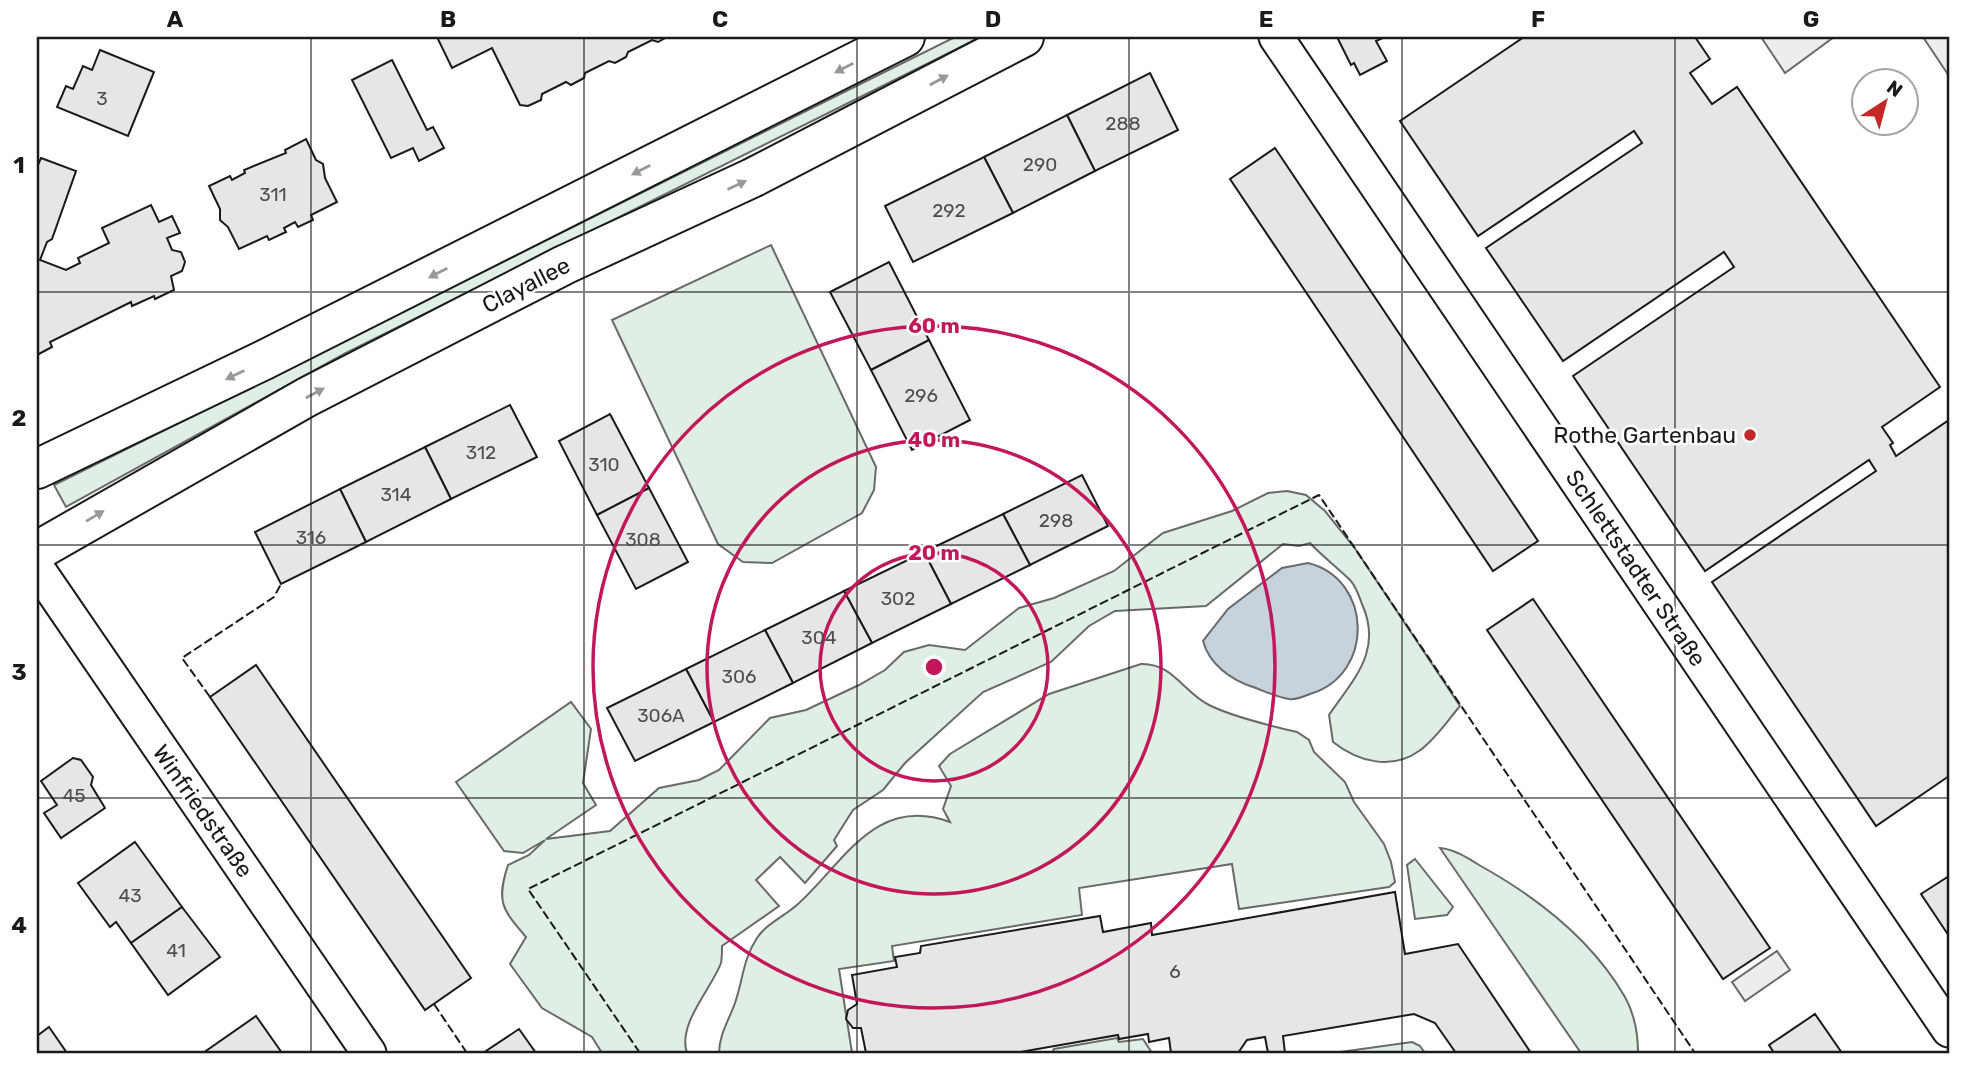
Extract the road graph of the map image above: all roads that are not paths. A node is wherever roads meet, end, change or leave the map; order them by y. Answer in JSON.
{"nodes":[{"id":1,"x":905,"y":37,"type":"edge"},
{"id":2,"x":1024,"y":37,"type":"edge"},
{"id":3,"x":1276,"y":37,"type":"edge"},
{"id":4,"x":37,"y":469,"type":"edge"},
{"id":5,"x":37,"y":551,"type":"edge"},
{"id":6,"x":37,"y":568,"type":"edge"},
{"id":7,"x":1949,"y":1030,"type":"edge"},
{"id":8,"x":369,"y":1053,"type":"edge"}],
"edges":[{"from":1,"to":4,"type":"main road","one_way":true},
{"from":5,"to":2,"type":"main road","name":"Clayallee","one_way":true},
{"from":3,"to":7,"type":"street","name":"Schlettstadter Straße"},
{"from":6,"to":8,"type":"street","name":"Winfriedstraße"}]}
